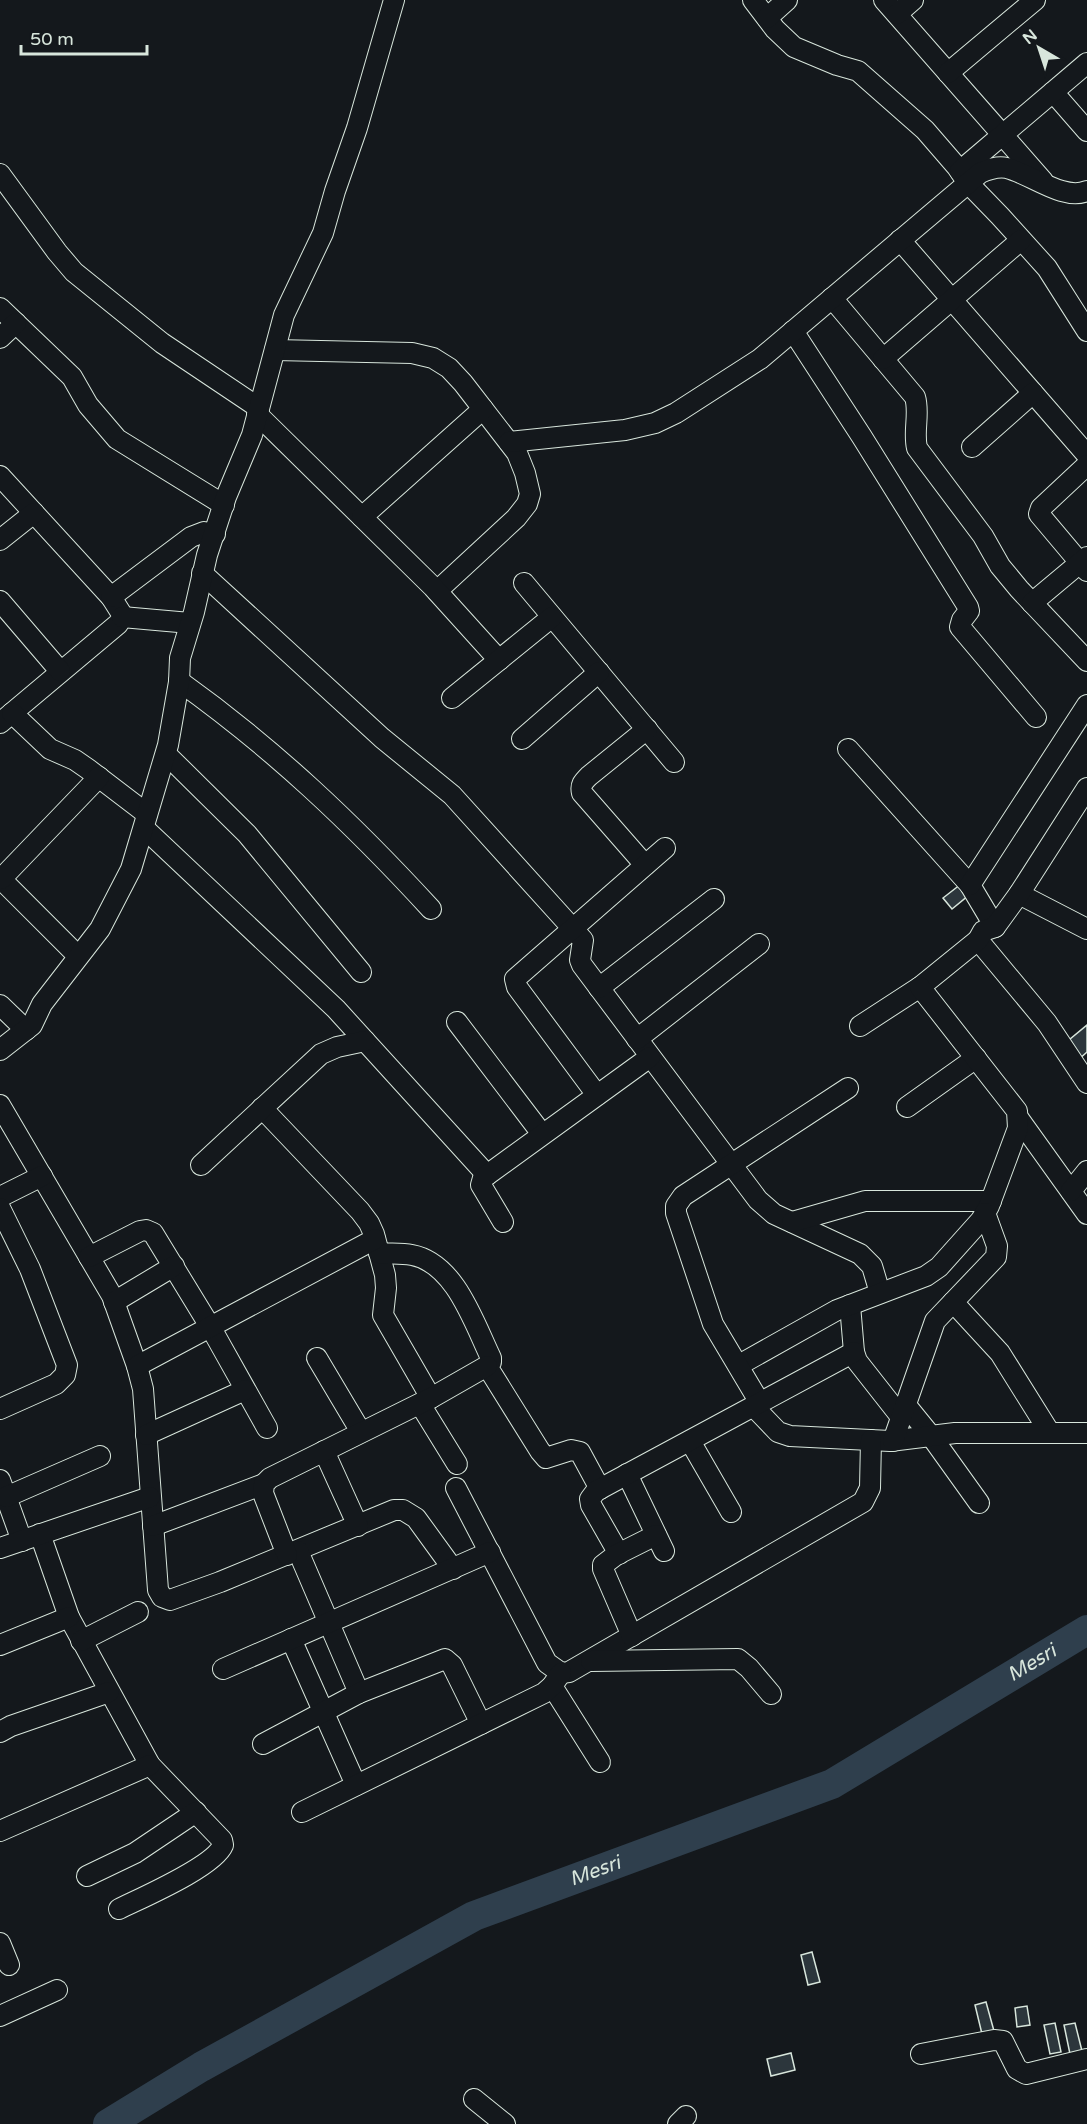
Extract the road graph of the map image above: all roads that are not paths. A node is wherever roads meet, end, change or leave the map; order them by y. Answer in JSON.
{"nodes":[{"id":1,"x":394,"y":0,"type":"edge"},
{"id":2,"x":753,"y":0,"type":"edge"},
{"id":3,"x":788,"y":0,"type":"edge"},
{"id":4,"x":913,"y":0,"type":"edge"},
{"id":5,"x":1035,"y":0,"type":"edge"},
{"id":6,"x":891,"y":7,"type":"edge"},
{"id":7,"x":767,"y":18,"type":"junction"},
{"id":8,"x":1087,"y":63,"type":"edge"},
{"id":9,"x":948,"y":73,"type":"junction"},
{"id":10,"x":1053,"y":92,"type":"junction"},
{"id":11,"x":1087,"y":131,"type":"edge"},
{"id":12,"x":1003,"y":135,"type":"junction"},
{"id":13,"x":0,"y":174,"type":"edge"},
{"id":14,"x":964,"y":177,"type":"junction"},
{"id":15,"x":1046,"y":185,"type":"junction"},
{"id":16,"x":1087,"y":191,"type":"edge"},
{"id":17,"x":900,"y":240,"type":"junction"},
{"id":18,"x":1021,"y":240,"type":"junction"},
{"id":19,"x":832,"y":298,"type":"junction"},
{"id":20,"x":953,"y":300,"type":"junction"},
{"id":21,"x":0,"y":308,"type":"edge"},
{"id":22,"x":16,"y":323,"type":"junction"},
{"id":23,"x":793,"y":331,"type":"junction"},
{"id":24,"x":1087,"y":331,"type":"edge"},
{"id":25,"x":0,"y":338,"type":"edge"},
{"id":26,"x":275,"y":350,"type":"junction"},
{"id":27,"x":883,"y":359,"type":"junction"},
{"id":28,"x":1033,"y":393,"type":"junction"},
{"id":29,"x":483,"y":409,"type":"junction"},
{"id":30,"x":258,"y":411,"type":"junction"},
{"id":31,"x":509,"y":442,"type":"junction"},
{"id":32,"x":972,"y":447,"type":"dead end"},
{"id":33,"x":1087,"y":455,"type":"edge"},
{"id":34,"x":1087,"y":465,"type":"edge"},
{"id":35,"x":0,"y":476,"type":"edge"},
{"id":36,"x":224,"y":505,"type":"junction"},
{"id":37,"x":34,"y":513,"type":"junction"},
{"id":38,"x":362,"y":517,"type":"junction"},
{"id":39,"x":215,"y":534,"type":"junction"},
{"id":40,"x":0,"y":540,"type":"edge"},
{"id":41,"x":1085,"y":564,"type":"edge"},
{"id":42,"x":202,"y":573,"type":"junction"},
{"id":43,"x":524,"y":583,"type":"dead end"},
{"id":44,"x":437,"y":591,"type":"junction"},
{"id":45,"x":111,"y":597,"type":"junction"},
{"id":46,"x":0,"y":602,"type":"edge"},
{"id":47,"x":1032,"y":603,"type":"junction"},
{"id":48,"x":122,"y":617,"type":"junction"},
{"id":49,"x":552,"y":617,"type":"junction"},
{"id":50,"x":190,"y":623,"type":"junction"},
{"id":51,"x":499,"y":660,"type":"junction"},
{"id":52,"x":1087,"y":661,"type":"edge"},
{"id":53,"x":60,"y":671,"type":"junction"},
{"id":54,"x":599,"y":672,"type":"junction"},
{"id":55,"x":179,"y":681,"type":"junction"},
{"id":56,"x":452,"y":698,"type":"dead end"},
{"id":57,"x":1087,"y":705,"type":"edge"},
{"id":58,"x":1036,"y":717,"type":"dead end"},
{"id":59,"x":6,"y":718,"type":"edge"},
{"id":60,"x":646,"y":729,"type":"junction"},
{"id":61,"x":522,"y":739,"type":"dead end"},
{"id":62,"x":848,"y":749,"type":"dead end"},
{"id":63,"x":166,"y":754,"type":"junction"},
{"id":64,"x":674,"y":762,"type":"dead end"},
{"id":65,"x":99,"y":777,"type":"junction"},
{"id":66,"x":1087,"y":789,"type":"edge"},
{"id":67,"x":145,"y":821,"type":"junction"},
{"id":68,"x":664,"y":848,"type":"dead end"},
{"id":69,"x":645,"y":865,"type":"junction"},
{"id":70,"x":0,"y":878,"type":"edge"},
{"id":71,"x":969,"y":885,"type":"junction"},
{"id":72,"x":1019,"y":894,"type":"junction"},
{"id":73,"x":714,"y":899,"type":"dead end"},
{"id":74,"x":431,"y":909,"type":"dead end"},
{"id":75,"x":572,"y":927,"type":"junction"},
{"id":76,"x":995,"y":927,"type":"junction"},
{"id":77,"x":1087,"y":929,"type":"edge"},
{"id":78,"x":978,"y":940,"type":"junction"},
{"id":79,"x":759,"y":944,"type":"dead end"},
{"id":80,"x":78,"y":956,"type":"junction"},
{"id":81,"x":361,"y":972,"type":"dead end"},
{"id":82,"x":920,"y":987,"type":"junction"},
{"id":83,"x":599,"y":988,"type":"junction"},
{"id":84,"x":0,"y":1005,"type":"edge"},
{"id":85,"x":457,"y":1022,"type":"dead end"},
{"id":86,"x":860,"y":1026,"type":"dead end"},
{"id":87,"x":26,"y":1030,"type":"junction"},
{"id":88,"x":637,"y":1039,"type":"junction"},
{"id":89,"x":365,"y":1041,"type":"junction"},
{"id":90,"x":0,"y":1050,"type":"edge"},
{"id":91,"x":650,"y":1056,"type":"junction"},
{"id":92,"x":976,"y":1058,"type":"junction"},
{"id":93,"x":1087,"y":1083,"type":"edge"},
{"id":94,"x":848,"y":1088,"type":"dead end"},
{"id":95,"x":597,"y":1095,"type":"junction"},
{"id":96,"x":0,"y":1105,"type":"edge"},
{"id":97,"x":907,"y":1107,"type":"dead end"},
{"id":98,"x":262,"y":1108,"type":"junction"},
{"id":99,"x":1019,"y":1119,"type":"junction"},
{"id":100,"x":542,"y":1134,"type":"junction"},
{"id":101,"x":731,"y":1164,"type":"junction"},
{"id":102,"x":201,"y":1165,"type":"dead end"},
{"id":103,"x":1087,"y":1171,"type":"edge"},
{"id":104,"x":487,"y":1175,"type":"junction"},
{"id":105,"x":42,"y":1176,"type":"junction"},
{"id":106,"x":1071,"y":1191,"type":"junction"},
{"id":107,"x":0,"y":1197,"type":"edge"},
{"id":108,"x":988,"y":1207,"type":"junction"},
{"id":109,"x":0,"y":1208,"type":"edge"},
{"id":110,"x":1087,"y":1214,"type":"edge"},
{"id":111,"x":503,"y":1222,"type":"dead end"},
{"id":112,"x":792,"y":1222,"type":"junction"},
{"id":113,"x":377,"y":1246,"type":"junction"},
{"id":114,"x":89,"y":1257,"type":"junction"},
{"id":115,"x":174,"y":1266,"type":"junction"},
{"id":116,"x":880,"y":1293,"type":"junction"},
{"id":117,"x":114,"y":1302,"type":"junction"},
{"id":118,"x":953,"y":1302,"type":"junction"},
{"id":119,"x":850,"y":1305,"type":"junction"},
{"id":120,"x":211,"y":1328,"type":"junction"},
{"id":121,"x":854,"y":1352,"type":"junction"},
{"id":122,"x":317,"y":1358,"type":"dead end"},
{"id":123,"x":739,"y":1365,"type":"junction"},
{"id":124,"x":137,"y":1366,"type":"junction"},
{"id":125,"x":488,"y":1366,"type":"junction"},
{"id":126,"x":245,"y":1390,"type":"junction"},
{"id":127,"x":425,"y":1401,"type":"junction"},
{"id":128,"x":757,"y":1405,"type":"junction"},
{"id":129,"x":0,"y":1409,"type":"edge"},
{"id":130,"x":903,"y":1411,"type":"junction"},
{"id":131,"x":267,"y":1428,"type":"dead end"},
{"id":132,"x":361,"y":1432,"type":"junction"},
{"id":133,"x":1087,"y":1432,"type":"edge"},
{"id":134,"x":1050,"y":1433,"type":"junction"},
{"id":135,"x":146,"y":1435,"type":"junction"},
{"id":136,"x":931,"y":1436,"type":"junction"},
{"id":137,"x":871,"y":1440,"type":"junction"},
{"id":138,"x":690,"y":1441,"type":"junction"},
{"id":139,"x":892,"y":1441,"type":"junction"},
{"id":140,"x":324,"y":1451,"type":"junction"},
{"id":141,"x":99,"y":1456,"type":"dead end"},
{"id":142,"x":457,"y":1464,"type":"dead end"},
{"id":143,"x":627,"y":1474,"type":"junction"},
{"id":144,"x":264,"y":1484,"type":"junction"},
{"id":145,"x":3,"y":1488,"type":"edge"},
{"id":146,"x":456,"y":1488,"type":"dead end"},
{"id":147,"x":600,"y":1489,"type":"junction"},
{"id":148,"x":150,"y":1497,"type":"junction"},
{"id":149,"x":979,"y":1503,"type":"dead end"},
{"id":150,"x":731,"y":1512,"type":"dead end"},
{"id":151,"x":153,"y":1526,"type":"junction"},
{"id":152,"x":358,"y":1526,"type":"junction"},
{"id":153,"x":31,"y":1537,"type":"junction"},
{"id":154,"x":0,"y":1548,"type":"edge"},
{"id":155,"x":490,"y":1552,"type":"junction"},
{"id":156,"x":293,"y":1553,"type":"junction"},
{"id":157,"x":619,"y":1554,"type":"junction"},
{"id":158,"x":453,"y":1569,"type":"junction"},
{"id":159,"x":138,"y":1612,"type":"dead end"},
{"id":160,"x":69,"y":1617,"type":"junction"},
{"id":161,"x":329,"y":1623,"type":"junction"},
{"id":162,"x":632,"y":1636,"type":"junction"},
{"id":163,"x":291,"y":1640,"type":"junction"},
{"id":164,"x":81,"y":1641,"type":"junction"},
{"id":165,"x":0,"y":1645,"type":"edge"},
{"id":166,"x":587,"y":1661,"type":"junction"},
{"id":167,"x":223,"y":1669,"type":"dead end"},
{"id":168,"x":557,"y":1680,"type":"junction"},
{"id":169,"x":110,"y":1692,"type":"junction"},
{"id":170,"x":359,"y":1693,"type":"junction"},
{"id":171,"x":771,"y":1694,"type":"dead end"},
{"id":172,"x":322,"y":1712,"type":"junction"},
{"id":173,"x":481,"y":1724,"type":"junction"},
{"id":174,"x":0,"y":1731,"type":"edge"},
{"id":175,"x":263,"y":1744,"type":"dead end"},
{"id":176,"x":600,"y":1762,"type":"dead end"},
{"id":177,"x":150,"y":1765,"type":"junction"},
{"id":178,"x":356,"y":1785,"type":"junction"},
{"id":179,"x":196,"y":1812,"type":"junction"},
{"id":180,"x":302,"y":1812,"type":"dead end"},
{"id":181,"x":0,"y":1831,"type":"edge"},
{"id":182,"x":87,"y":1876,"type":"dead end"},
{"id":183,"x":119,"y":1909,"type":"dead end"},
{"id":184,"x":0,"y":1943,"type":"edge"},
{"id":185,"x":9,"y":1965,"type":"dead end"},
{"id":186,"x":57,"y":1990,"type":"dead end"},
{"id":187,"x":0,"y":2016,"type":"edge"},
{"id":188,"x":921,"y":2055,"type":"dead end"},
{"id":189,"x":1087,"y":2059,"type":"edge"},
{"id":190,"x":474,"y":2099,"type":"dead end"},
{"id":191,"x":498,"y":2122,"type":"edge"}],
"edges":[{"from":1,"to":26,"type":"street"},
{"from":2,"to":7,"type":"street"},
{"from":3,"to":7,"type":"street"},
{"from":4,"to":6,"type":"street"},
{"from":5,"to":9,"type":"street"},
{"from":6,"to":9,"type":"street"},
{"from":7,"to":14,"type":"street"},
{"from":8,"to":10,"type":"street"},
{"from":9,"to":12,"type":"street"},
{"from":10,"to":11,"type":"street"},
{"from":10,"to":12,"type":"street"},
{"from":12,"to":14,"type":"street"},
{"from":12,"to":15,"type":"street"},
{"from":13,"to":30,"type":"street"},
{"from":14,"to":15,"type":"street"},
{"from":14,"to":17,"type":"street"},
{"from":14,"to":18,"type":"street"},
{"from":15,"to":16,"type":"street"},
{"from":17,"to":19,"type":"street"},
{"from":17,"to":20,"type":"street"},
{"from":18,"to":20,"type":"street"},
{"from":18,"to":24,"type":"street"},
{"from":19,"to":23,"type":"street"},
{"from":19,"to":27,"type":"street"},
{"from":20,"to":27,"type":"street"},
{"from":20,"to":28,"type":"street"},
{"from":21,"to":22,"type":"street"},
{"from":22,"to":25,"type":"street"},
{"from":22,"to":36,"type":"street"},
{"from":23,"to":31,"type":"street"},
{"from":23,"to":58,"type":"street"},
{"from":26,"to":29,"type":"street"},
{"from":26,"to":30,"type":"street"},
{"from":27,"to":47,"type":"street"},
{"from":28,"to":32,"type":"street"},
{"from":28,"to":33,"type":"street"},
{"from":29,"to":31,"type":"street"},
{"from":29,"to":38,"type":"street"},
{"from":30,"to":36,"type":"street"},
{"from":30,"to":38,"type":"street"},
{"from":31,"to":44,"type":"street"},
{"from":34,"to":41,"type":"street"},
{"from":35,"to":37,"type":"street"},
{"from":36,"to":39,"type":"street"},
{"from":37,"to":40,"type":"street"},
{"from":37,"to":45,"type":"street"},
{"from":38,"to":44,"type":"street"},
{"from":39,"to":42,"type":"street"},
{"from":39,"to":45,"type":"street"},
{"from":41,"to":47,"type":"street"},
{"from":42,"to":50,"type":"street"},
{"from":42,"to":75,"type":"street"},
{"from":43,"to":49,"type":"street"},
{"from":44,"to":51,"type":"street"},
{"from":45,"to":48,"type":"street"},
{"from":46,"to":53,"type":"street"},
{"from":47,"to":52,"type":"street"},
{"from":48,"to":50,"type":"street"},
{"from":48,"to":53,"type":"street"},
{"from":49,"to":51,"type":"street"},
{"from":49,"to":54,"type":"street"},
{"from":50,"to":55,"type":"street"},
{"from":51,"to":56,"type":"street"},
{"from":53,"to":59,"type":"street"},
{"from":54,"to":60,"type":"street"},
{"from":54,"to":61,"type":"street"},
{"from":55,"to":63,"type":"street"},
{"from":55,"to":74,"type":"street"},
{"from":57,"to":71,"type":"street"},
{"from":59,"to":65,"type":"street"},
{"from":60,"to":64,"type":"street"},
{"from":60,"to":69,"type":"street"},
{"from":62,"to":71,"type":"street"},
{"from":63,"to":67,"type":"street"},
{"from":63,"to":81,"type":"street"},
{"from":65,"to":67,"type":"street"},
{"from":65,"to":70,"type":"street"},
{"from":66,"to":72,"type":"street"},
{"from":67,"to":80,"type":"street"},
{"from":67,"to":89,"type":"street"},
{"from":68,"to":69,"type":"street"},
{"from":69,"to":75,"type":"street"},
{"from":70,"to":80,"type":"street"},
{"from":71,"to":76,"type":"street"},
{"from":72,"to":76,"type":"street"},
{"from":72,"to":77,"type":"street"},
{"from":73,"to":83,"type":"street"},
{"from":75,"to":83,"type":"street"},
{"from":75,"to":95,"type":"street"},
{"from":76,"to":78,"type":"street"},
{"from":78,"to":82,"type":"street"},
{"from":78,"to":93,"type":"street"},
{"from":79,"to":88,"type":"street"},
{"from":80,"to":87,"type":"street"},
{"from":82,"to":86,"type":"street"},
{"from":82,"to":92,"type":"street"},
{"from":83,"to":88,"type":"street"},
{"from":84,"to":87,"type":"street"},
{"from":85,"to":100,"type":"street"},
{"from":87,"to":90,"type":"street"},
{"from":88,"to":91,"type":"street"},
{"from":89,"to":98,"type":"street"},
{"from":89,"to":104,"type":"street"},
{"from":91,"to":95,"type":"street"},
{"from":91,"to":101,"type":"street"},
{"from":92,"to":97,"type":"street"},
{"from":92,"to":99,"type":"street"},
{"from":94,"to":101,"type":"street"},
{"from":95,"to":100,"type":"street"},
{"from":96,"to":105,"type":"street"},
{"from":98,"to":102,"type":"street"},
{"from":98,"to":113,"type":"street"},
{"from":99,"to":106,"type":"street"},
{"from":99,"to":108,"type":"street"},
{"from":100,"to":104,"type":"street"},
{"from":101,"to":112,"type":"street"},
{"from":101,"to":123,"type":"street"},
{"from":103,"to":106,"type":"street"},
{"from":104,"to":111,"type":"street"},
{"from":105,"to":107,"type":"street"},
{"from":105,"to":114,"type":"street"},
{"from":106,"to":110,"type":"street"},
{"from":108,"to":112,"type":"street"},
{"from":108,"to":116,"type":"street"},
{"from":108,"to":118,"type":"street"},
{"from":109,"to":129,"type":"street"},
{"from":112,"to":116,"type":"street"},
{"from":113,"to":120,"type":"street"},
{"from":113,"to":125,"type":"street"},
{"from":113,"to":127,"type":"street"},
{"from":114,"to":115,"type":"street"},
{"from":114,"to":117,"type":"street"},
{"from":115,"to":117,"type":"street"},
{"from":115,"to":120,"type":"street"},
{"from":116,"to":119,"type":"street"},
{"from":117,"to":124,"type":"street"},
{"from":118,"to":130,"type":"street"},
{"from":118,"to":134,"type":"street"},
{"from":119,"to":121,"type":"street"},
{"from":119,"to":123,"type":"street"},
{"from":120,"to":124,"type":"street"},
{"from":120,"to":126,"type":"street"},
{"from":121,"to":128,"type":"street"},
{"from":121,"to":130,"type":"street"},
{"from":122,"to":132,"type":"street"},
{"from":123,"to":128,"type":"street"},
{"from":124,"to":135,"type":"street"},
{"from":125,"to":127,"type":"street"},
{"from":125,"to":147,"type":"street"},
{"from":126,"to":131,"type":"street"},
{"from":126,"to":135,"type":"street"},
{"from":127,"to":132,"type":"street"},
{"from":127,"to":142,"type":"street"},
{"from":128,"to":137,"type":"street"},
{"from":128,"to":138,"type":"street"},
{"from":130,"to":136,"type":"street"},
{"from":130,"to":139,"type":"street"},
{"from":132,"to":140,"type":"street"},
{"from":133,"to":134,"type":"street"},
{"from":134,"to":136,"type":"street"},
{"from":135,"to":148,"type":"street"},
{"from":136,"to":139,"type":"street"},
{"from":136,"to":149,"type":"street"},
{"from":137,"to":139,"type":"street"},
{"from":137,"to":162,"type":"street"},
{"from":138,"to":143,"type":"street"},
{"from":138,"to":150,"type":"street"},
{"from":140,"to":144,"type":"street"},
{"from":140,"to":152,"type":"street"},
{"from":141,"to":145,"type":"street"},
{"from":143,"to":147,"type":"street"},
{"from":143,"to":157,"type":"street"},
{"from":144,"to":151,"type":"street"},
{"from":144,"to":156,"type":"street"},
{"from":145,"to":153,"type":"street"},
{"from":146,"to":155,"type":"street"},
{"from":147,"to":157,"type":"street"},
{"from":148,"to":151,"type":"street"},
{"from":148,"to":153,"type":"street"},
{"from":151,"to":156,"type":"street"},
{"from":152,"to":156,"type":"street"},
{"from":152,"to":158,"type":"street"},
{"from":153,"to":154,"type":"street"},
{"from":153,"to":160,"type":"street"},
{"from":155,"to":158,"type":"street"},
{"from":155,"to":168,"type":"street"},
{"from":156,"to":161,"type":"street"},
{"from":157,"to":162,"type":"street"},
{"from":158,"to":161,"type":"street"},
{"from":159,"to":164,"type":"street"},
{"from":160,"to":164,"type":"street"},
{"from":160,"to":165,"type":"street"},
{"from":161,"to":163,"type":"street"},
{"from":161,"to":170,"type":"street"},
{"from":162,"to":166,"type":"street"},
{"from":163,"to":167,"type":"street"},
{"from":163,"to":172,"type":"street"},
{"from":164,"to":169,"type":"street"},
{"from":166,"to":168,"type":"street"},
{"from":166,"to":171,"type":"street"},
{"from":168,"to":173,"type":"street"},
{"from":168,"to":176,"type":"street"},
{"from":169,"to":174,"type":"street"},
{"from":169,"to":177,"type":"street"},
{"from":170,"to":172,"type":"street"},
{"from":170,"to":173,"type":"street"},
{"from":172,"to":175,"type":"street"},
{"from":172,"to":178,"type":"street"},
{"from":173,"to":178,"type":"street"},
{"from":177,"to":179,"type":"street"},
{"from":177,"to":181,"type":"street"},
{"from":178,"to":180,"type":"street"},
{"from":179,"to":182,"type":"street"},
{"from":179,"to":183,"type":"street"},
{"from":184,"to":185,"type":"street"},
{"from":186,"to":187,"type":"street"},
{"from":188,"to":189,"type":"street"},
{"from":190,"to":191,"type":"street"}]}
